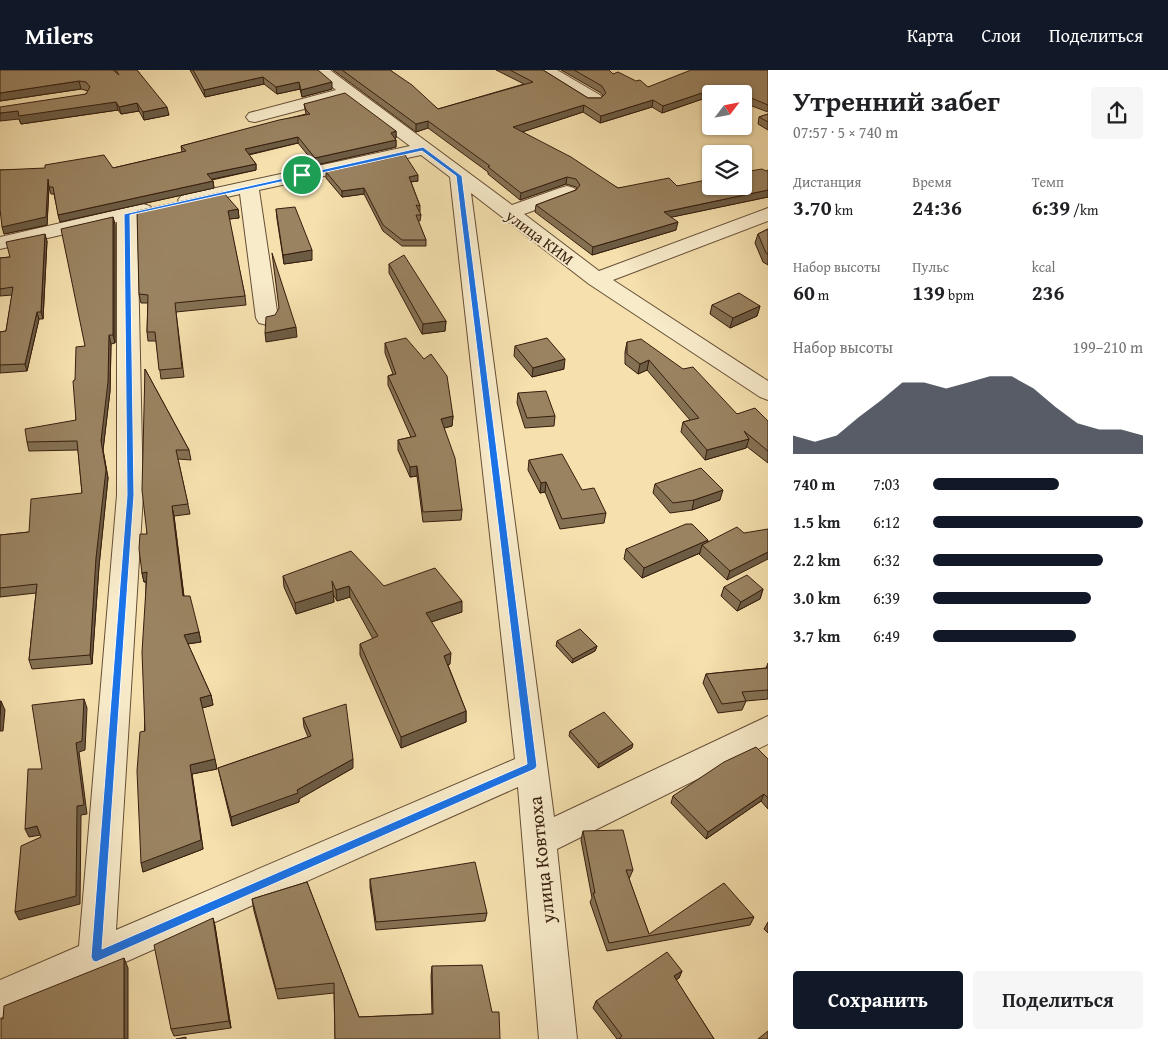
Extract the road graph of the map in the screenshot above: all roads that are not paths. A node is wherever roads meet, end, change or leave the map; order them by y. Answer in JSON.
{"nodes":[{"id":1,"x":320,"y":70,"type":"edge"},
{"id":2,"x":545,"y":70,"type":"edge"},
{"id":3,"x":349,"y":92,"type":"junction"},
{"id":4,"x":594,"y":99,"type":"edge"},
{"id":5,"x":255,"y":117,"type":"dead end"},
{"id":6,"x":423,"y":149,"type":"junction"},
{"id":7,"x":459,"y":176,"type":"junction"},
{"id":8,"x":249,"y":187,"type":"junction"},
{"id":9,"x":567,"y":192,"type":"edge"},
{"id":10,"x":508,"y":213,"type":"junction"},
{"id":11,"x":127,"y":214,"type":"junction"},
{"id":12,"x":768,"y":214,"type":"edge"},
{"id":13,"x":0,"y":243,"type":"edge"},
{"id":14,"x":597,"y":279,"type":"junction"},
{"id":15,"x":267,"y":318,"type":"edge"},
{"id":16,"x":768,"y":392,"type":"edge"},
{"id":17,"x":768,"y":729,"type":"edge"},
{"id":18,"x":532,"y":766,"type":"junction"},
{"id":19,"x":539,"y":841,"type":"junction"},
{"id":20,"x":96,"y":957,"type":"junction"},
{"id":21,"x":0,"y":999,"type":"edge"},
{"id":22,"x":558,"y":1039,"type":"edge"}],
"edges":[{"from":1,"to":3,"type":"street","name":"улица КИМ"},
{"from":2,"to":4,"type":"street"},
{"from":3,"to":5,"type":"street"},
{"from":3,"to":6,"type":"street","name":"улица КИМ"},
{"from":6,"to":7,"type":"street","name":"улица КИМ"},
{"from":6,"to":8,"type":"street"},
{"from":7,"to":10,"type":"street","name":"улица КИМ"},
{"from":7,"to":18,"type":"street","name":"улица Ковтюха"},
{"from":8,"to":11,"type":"street"},
{"from":8,"to":15,"type":"street"},
{"from":9,"to":10,"type":"street"},
{"from":10,"to":14,"type":"street","name":"улица КИМ"},
{"from":11,"to":13,"type":"street"},
{"from":11,"to":20,"type":"street"},
{"from":12,"to":14,"type":"street"},
{"from":14,"to":16,"type":"street","name":"улица КИМ"},
{"from":17,"to":19,"type":"street"},
{"from":18,"to":19,"type":"street","name":"улица Ковтюха"},
{"from":18,"to":20,"type":"street"},
{"from":19,"to":22,"type":"street","name":"улица Ковтюха"},
{"from":20,"to":21,"type":"street"}]}
